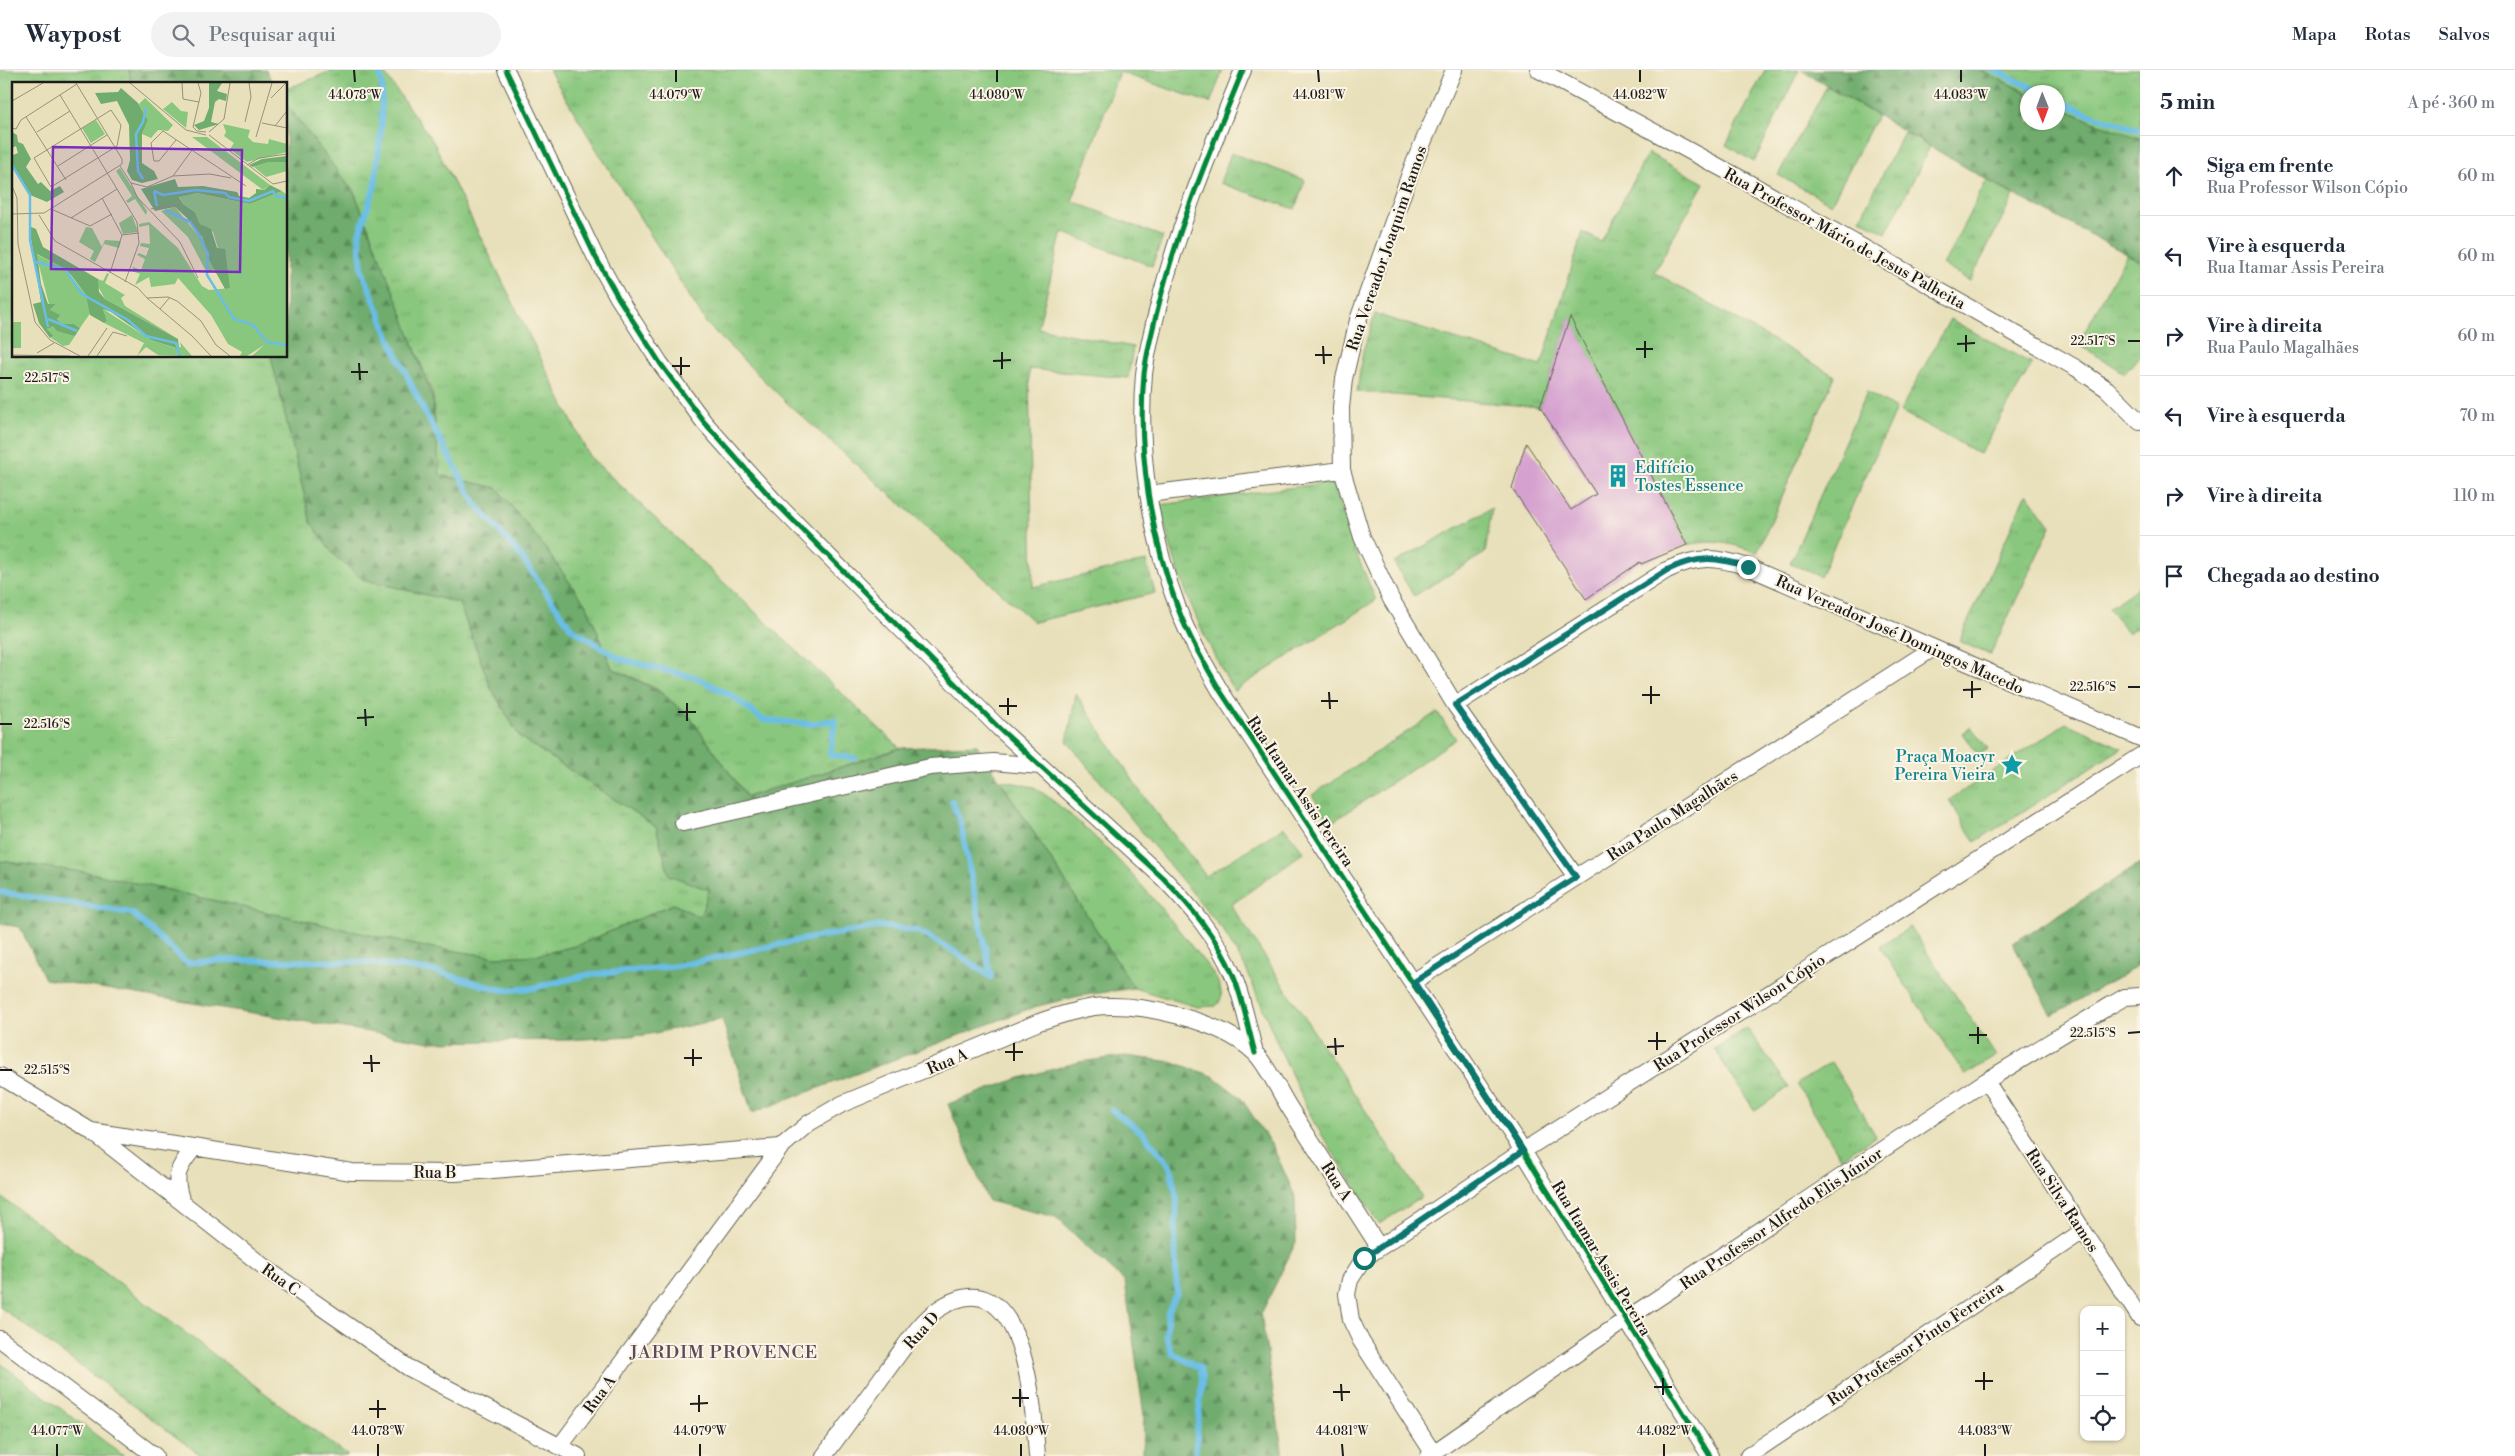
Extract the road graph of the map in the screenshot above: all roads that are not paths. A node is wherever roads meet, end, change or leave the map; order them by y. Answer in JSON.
{"nodes":[{"id":1,"x":506,"y":70,"type":"edge"},
{"id":2,"x":1243,"y":70,"type":"edge"},
{"id":3,"x":1454,"y":70,"type":"edge"},
{"id":4,"x":1539,"y":70,"type":"edge"},
{"id":5,"x":2140,"y":422,"type":"edge"},
{"id":6,"x":1342,"y":470,"type":"junction"},
{"id":7,"x":1148,"y":494,"type":"junction"},
{"id":8,"x":1932,"y":649,"type":"junction"},
{"id":9,"x":1455,"y":705,"type":"junction"},
{"id":10,"x":2140,"y":738,"type":"edge"},
{"id":11,"x":2140,"y":756,"type":"edge"},
{"id":12,"x":1040,"y":766,"type":"junction"},
{"id":13,"x":683,"y":823,"type":"dead end"},
{"id":14,"x":1576,"y":877,"type":"junction"},
{"id":15,"x":1414,"y":982,"type":"junction"},
{"id":16,"x":2140,"y":996,"type":"edge"},
{"id":17,"x":1255,"y":1053,"type":"junction"},
{"id":18,"x":0,"y":1076,"type":"edge"},
{"id":19,"x":1986,"y":1082,"type":"junction"},
{"id":20,"x":91,"y":1131,"type":"junction"},
{"id":21,"x":781,"y":1147,"type":"junction"},
{"id":22,"x":194,"y":1148,"type":"junction"},
{"id":23,"x":1523,"y":1151,"type":"junction"},
{"id":24,"x":182,"y":1202,"type":"junction"},
{"id":25,"x":2083,"y":1231,"type":"junction"},
{"id":26,"x":1379,"y":1247,"type":"junction"},
{"id":27,"x":2140,"y":1318,"type":"edge"},
{"id":28,"x":1625,"y":1320,"type":"junction"},
{"id":29,"x":0,"y":1339,"type":"edge"},
{"id":30,"x":560,"y":1445,"type":"junction"},
{"id":31,"x":1432,"y":1455,"type":"edge"},
{"id":32,"x":155,"y":1456,"type":"edge"},
{"id":33,"x":578,"y":1456,"type":"edge"},
{"id":34,"x":824,"y":1456,"type":"edge"},
{"id":35,"x":1037,"y":1456,"type":"edge"},
{"id":36,"x":1710,"y":1456,"type":"edge"},
{"id":37,"x":1748,"y":1456,"type":"edge"}],
"edges":[{"from":1,"to":12,"type":"street"},
{"from":2,"to":7,"type":"street","name":"Rua Itamar Assis Pereira"},
{"from":3,"to":6,"type":"street","name":"Rua Vereador Joaquim Ramos"},
{"from":4,"to":5,"type":"street","name":"Rua Professor Mário de Jesus Palheita"},
{"from":6,"to":7,"type":"street"},
{"from":6,"to":9,"type":"street","name":"Rua Vereador Joaquim Ramos"},
{"from":7,"to":15,"type":"street","name":"Rua Itamar Assis Pereira"},
{"from":8,"to":9,"type":"street","name":"Rua Vereador José Domingos Macedo"},
{"from":8,"to":10,"type":"street","name":"Rua Vereador José Domingos Macedo"},
{"from":8,"to":14,"type":"street","name":"Rua Paulo Magalhães"},
{"from":9,"to":14,"type":"street","name":"Rua Vereador Joaquim Ramos"},
{"from":11,"to":23,"type":"street","name":"Rua Professor Wilson Cópio"},
{"from":12,"to":13,"type":"street"},
{"from":12,"to":17,"type":"street"},
{"from":14,"to":15,"type":"street","name":"Rua Paulo Magalhães"},
{"from":15,"to":23,"type":"street","name":"Rua Itamar Assis Pereira"},
{"from":16,"to":19,"type":"street","name":"Rua Professor Alfredo Elis Júnior"},
{"from":17,"to":21,"type":"street","name":"Rua A"},
{"from":17,"to":26,"type":"street","name":"Rua A"},
{"from":18,"to":20,"type":"street","name":"Rua C"},
{"from":19,"to":25,"type":"street","name":"Rua Silva Ramos"},
{"from":19,"to":28,"type":"street","name":"Rua Professor Alfredo Elis Júnior"},
{"from":20,"to":22,"type":"street","name":"Rua B"},
{"from":20,"to":24,"type":"street","name":"Rua C"},
{"from":21,"to":22,"type":"street","name":"Rua B"},
{"from":21,"to":30,"type":"street","name":"Rua A"},
{"from":22,"to":24,"type":"street"},
{"from":23,"to":26,"type":"street","name":"Rua Professor Wilson Cópio"},
{"from":23,"to":28,"type":"street","name":"Rua Itamar Assis Pereira"},
{"from":24,"to":30,"type":"street","name":"Rua C"},
{"from":25,"to":27,"type":"street","name":"Rua Silva Ramos"},
{"from":25,"to":37,"type":"street","name":"Rua Professor Pinto Ferreira"},
{"from":26,"to":31,"type":"street","name":"Rua Professor Wilson Cópio"},
{"from":28,"to":31,"type":"street","name":"Rua Professor Alfredo Elis Júnior"},
{"from":28,"to":36,"type":"street","name":"Rua Itamar Assis Pereira"},
{"from":29,"to":32,"type":"street"},
{"from":30,"to":33,"type":"street","name":"Rua C"},
{"from":34,"to":35,"type":"street","name":"Rua D"}]}
